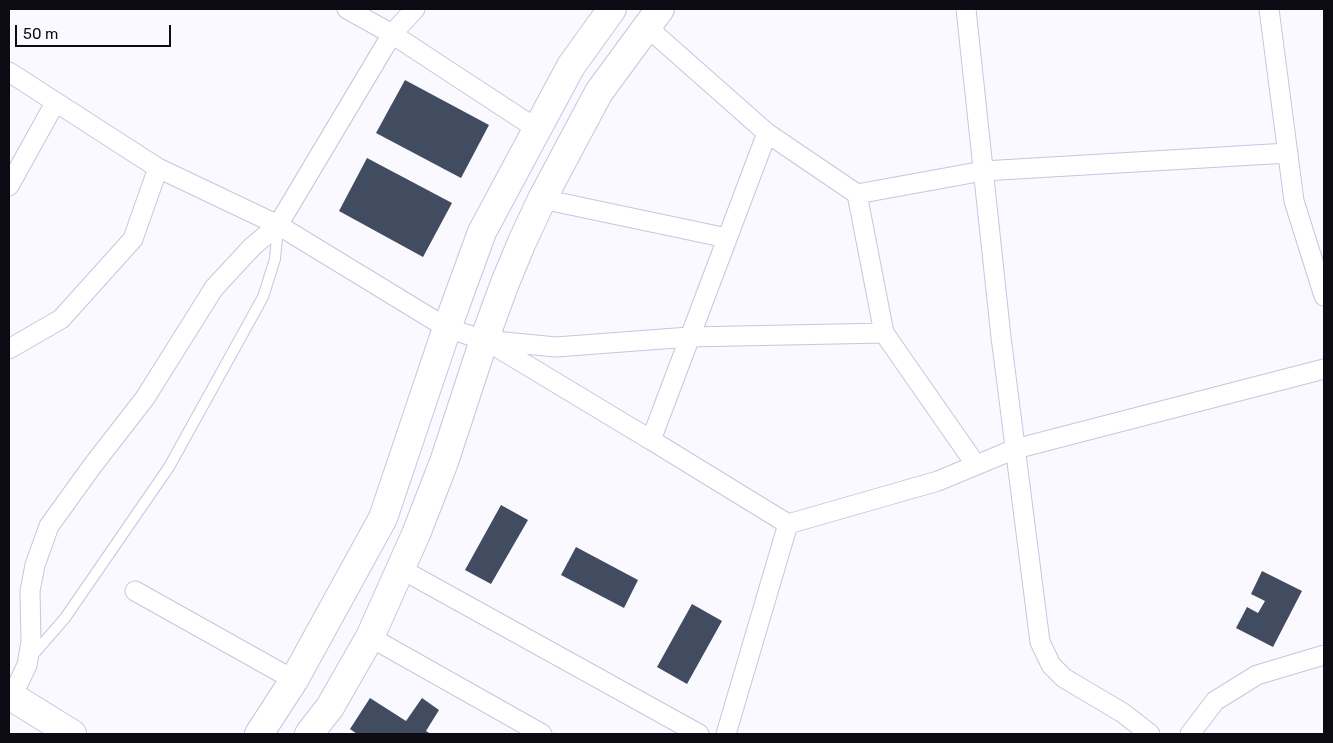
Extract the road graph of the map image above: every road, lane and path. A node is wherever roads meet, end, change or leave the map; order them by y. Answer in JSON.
{"nodes":[{"id":1,"x":347,"y":9,"type":"edge"},
{"id":2,"x":415,"y":9,"type":"edge"},
{"id":3,"x":612,"y":9,"type":"edge"},
{"id":4,"x":966,"y":9,"type":"edge"},
{"id":5,"x":1269,"y":9,"type":"edge"},
{"id":6,"x":654,"y":18,"type":"edge"},
{"id":7,"x":392,"y":34,"type":"junction"},
{"id":8,"x":9,"y":72,"type":"edge"},
{"id":9,"x":55,"y":103,"type":"junction"},
{"id":10,"x":537,"y":129,"type":"junction"},
{"id":11,"x":767,"y":134,"type":"junction"},
{"id":12,"x":1288,"y":153,"type":"junction"},
{"id":13,"x":158,"y":168,"type":"junction"},
{"id":14,"x":983,"y":171,"type":"junction"},
{"id":15,"x":9,"y":186,"type":"edge"},
{"id":16,"x":857,"y":194,"type":"junction"},
{"id":17,"x":542,"y":199,"type":"junction"},
{"id":18,"x":278,"y":226,"type":"junction"},
{"id":19,"x":727,"y":238,"type":"junction"},
{"id":20,"x":1324,"y":296,"type":"edge"},
{"id":21,"x":447,"y":328,"type":"junction"},
{"id":22,"x":884,"y":333,"type":"junction"},
{"id":23,"x":689,"y":337,"type":"junction"},
{"id":24,"x":484,"y":340,"type":"junction"},
{"id":25,"x":9,"y":349,"type":"edge"},
{"id":26,"x":1324,"y":369,"type":"edge"},
{"id":27,"x":651,"y":440,"type":"junction"},
{"id":28,"x":1015,"y":449,"type":"junction"},
{"id":29,"x":976,"y":465,"type":"junction"},
{"id":30,"x":788,"y":524,"type":"junction"},
{"id":31,"x":401,"y":569,"type":"junction"},
{"id":32,"x":135,"y":591,"type":"dead end"},
{"id":33,"x":370,"y":636,"type":"junction"},
{"id":34,"x":1324,"y":655,"type":"edge"},
{"id":35,"x":28,"y":660,"type":"junction"},
{"id":36,"x":294,"y":680,"type":"junction"},
{"id":37,"x":10,"y":696,"type":"edge"},
{"id":38,"x":72,"y":734,"type":"edge"},
{"id":39,"x":259,"y":734,"type":"edge"},
{"id":40,"x":309,"y":734,"type":"edge"},
{"id":41,"x":542,"y":734,"type":"edge"},
{"id":42,"x":699,"y":734,"type":"edge"},
{"id":43,"x":726,"y":734,"type":"edge"},
{"id":44,"x":1150,"y":734,"type":"edge"},
{"id":45,"x":1190,"y":734,"type":"edge"}],
"edges":[{"from":1,"to":7,"type":"street"},
{"from":2,"to":7,"type":"street"},
{"from":3,"to":10,"type":"street"},
{"from":4,"to":14,"type":"street"},
{"from":5,"to":12,"type":"street"},
{"from":6,"to":11,"type":"street"},
{"from":6,"to":17,"type":"street"},
{"from":7,"to":10,"type":"street"},
{"from":7,"to":18,"type":"street"},
{"from":8,"to":9,"type":"street"},
{"from":9,"to":13,"type":"street"},
{"from":9,"to":15,"type":"street"},
{"from":10,"to":21,"type":"street"},
{"from":11,"to":16,"type":"street"},
{"from":11,"to":19,"type":"street"},
{"from":12,"to":14,"type":"street"},
{"from":12,"to":20,"type":"street"},
{"from":13,"to":18,"type":"street"},
{"from":13,"to":25,"type":"street"},
{"from":14,"to":16,"type":"street"},
{"from":14,"to":28,"type":"street"},
{"from":16,"to":22,"type":"street"},
{"from":17,"to":19,"type":"street"},
{"from":17,"to":24,"type":"street"},
{"from":18,"to":21,"type":"street"},
{"from":18,"to":35,"type":"lane"},
{"from":18,"to":35,"type":"street"},
{"from":19,"to":23,"type":"street"},
{"from":21,"to":24,"type":"street"},
{"from":21,"to":36,"type":"street"},
{"from":22,"to":23,"type":"street"},
{"from":22,"to":29,"type":"street"},
{"from":23,"to":24,"type":"street"},
{"from":23,"to":27,"type":"street"},
{"from":24,"to":27,"type":"street"},
{"from":24,"to":31,"type":"street"},
{"from":26,"to":28,"type":"street"},
{"from":27,"to":30,"type":"street"},
{"from":28,"to":29,"type":"street"},
{"from":28,"to":44,"type":"street"},
{"from":29,"to":30,"type":"street"},
{"from":30,"to":43,"type":"street"},
{"from":31,"to":33,"type":"street"},
{"from":31,"to":42,"type":"street"},
{"from":32,"to":36,"type":"street"},
{"from":33,"to":40,"type":"street"},
{"from":33,"to":41,"type":"street"},
{"from":34,"to":45,"type":"street"},
{"from":35,"to":37,"type":"street"},
{"from":36,"to":39,"type":"street"},
{"from":37,"to":38,"type":"street"}]}
